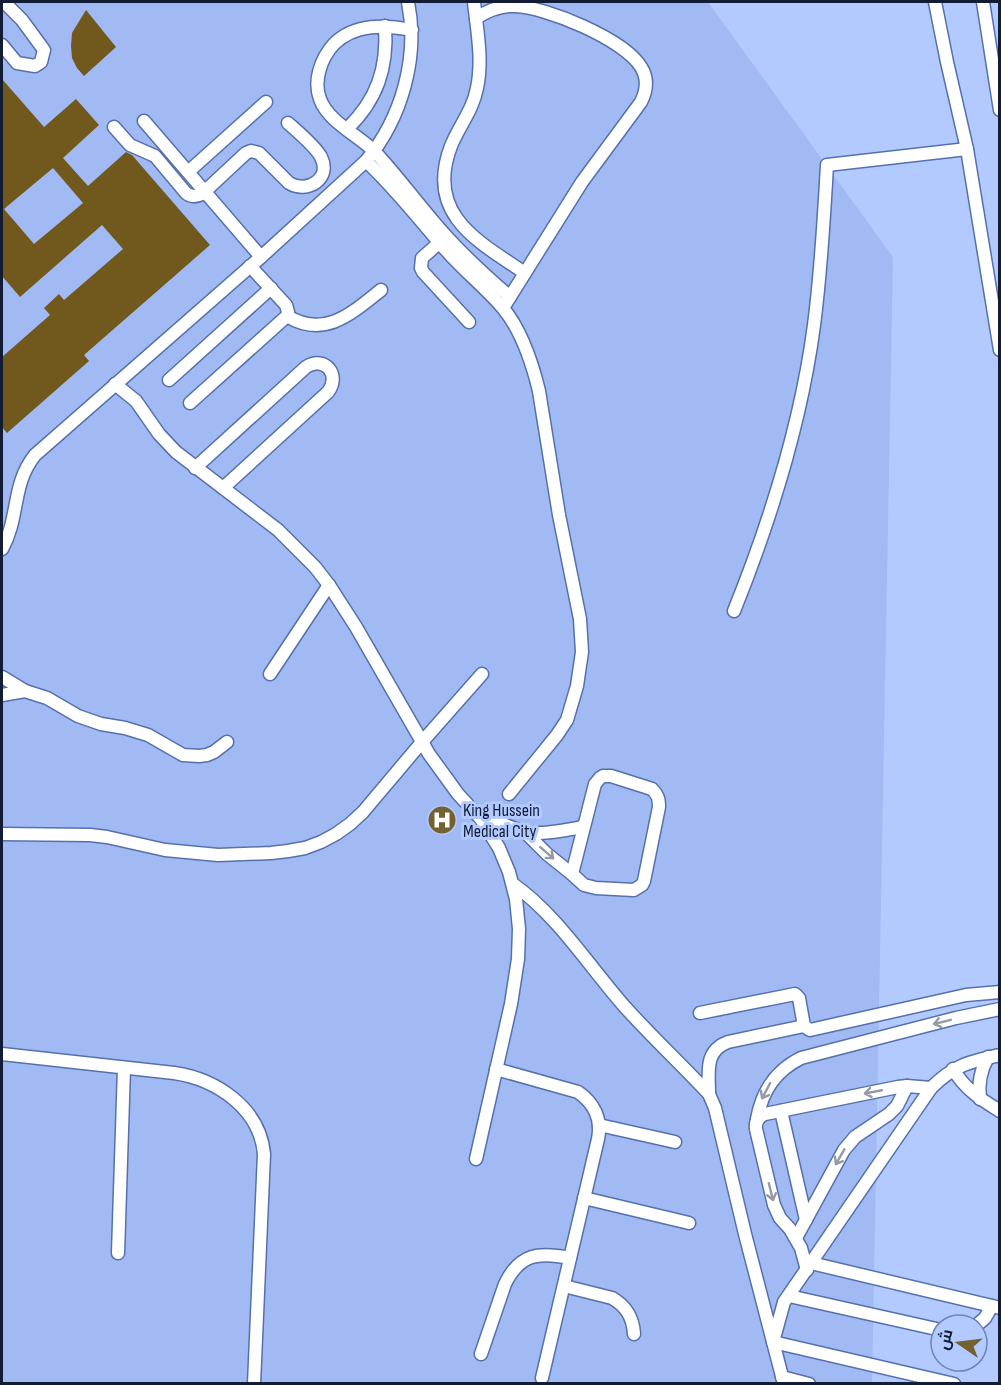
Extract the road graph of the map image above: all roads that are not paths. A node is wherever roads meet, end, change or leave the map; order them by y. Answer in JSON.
{"nodes":[{"id":1,"x":4,"y":2,"type":"edge"},
{"id":2,"x":408,"y":2,"type":"edge"},
{"id":3,"x":474,"y":2,"type":"edge"},
{"id":4,"x":935,"y":2,"type":"edge"},
{"id":5,"x":982,"y":2,"type":"edge"},
{"id":6,"x":511,"y":4,"type":"edge"},
{"id":7,"x":476,"y":18,"type":"junction"},
{"id":8,"x":385,"y":26,"type":"junction"},
{"id":9,"x":412,"y":30,"type":"junction"},
{"id":10,"x":2,"y":45,"type":"edge"},
{"id":11,"x":266,"y":102,"type":"dead end"},
{"id":12,"x":999,"y":110,"type":"edge"},
{"id":13,"x":144,"y":121,"type":"dead end"},
{"id":14,"x":288,"y":123,"type":"dead end"},
{"id":15,"x":114,"y":127,"type":"dead end"},
{"id":16,"x":346,"y":129,"type":"junction"},
{"id":17,"x":967,"y":149,"type":"junction"},
{"id":18,"x":370,"y":156,"type":"junction"},
{"id":19,"x":188,"y":172,"type":"junction"},
{"id":20,"x":204,"y":192,"type":"junction"},
{"id":21,"x":440,"y":243,"type":"junction"},
{"id":22,"x":261,"y":257,"type":"junction"},
{"id":23,"x":250,"y":266,"type":"junction"},
{"id":24,"x":525,"y":273,"type":"junction"},
{"id":25,"x":271,"y":288,"type":"junction"},
{"id":26,"x":381,"y":290,"type":"dead end"},
{"id":27,"x":507,"y":303,"type":"junction"},
{"id":28,"x":287,"y":316,"type":"junction"},
{"id":29,"x":469,"y":322,"type":"dead end"},
{"id":30,"x":999,"y":350,"type":"edge"},
{"id":31,"x":169,"y":380,"type":"dead end"},
{"id":32,"x":116,"y":384,"type":"junction"},
{"id":33,"x":190,"y":403,"type":"dead end"},
{"id":34,"x":195,"y":468,"type":"junction"},
{"id":35,"x":223,"y":488,"type":"junction"},
{"id":36,"x":2,"y":549,"type":"edge"},
{"id":37,"x":328,"y":585,"type":"junction"},
{"id":38,"x":734,"y":611,"type":"dead end"},
{"id":39,"x":270,"y":674,"type":"dead end"},
{"id":40,"x":483,"y":674,"type":"dead end"},
{"id":41,"x":2,"y":677,"type":"edge"},
{"id":42,"x":25,"y":691,"type":"junction"},
{"id":43,"x":2,"y":695,"type":"edge"},
{"id":44,"x":226,"y":742,"type":"dead end"},
{"id":45,"x":422,"y":742,"type":"junction"},
{"id":46,"x":509,"y":794,"type":"dead end"},
{"id":47,"x":481,"y":819,"type":"junction"},
{"id":48,"x":584,"y":827,"type":"junction"},
{"id":49,"x":524,"y":831,"type":"junction"},
{"id":50,"x":2,"y":834,"type":"edge"},
{"id":51,"x":572,"y":874,"type":"junction"},
{"id":52,"x":513,"y":884,"type":"junction"},
{"id":53,"x":999,"y":992,"type":"edge"},
{"id":54,"x":999,"y":1009,"type":"edge"},
{"id":55,"x":700,"y":1012,"type":"dead end"},
{"id":56,"x":804,"y":1026,"type":"junction"},
{"id":57,"x":2,"y":1054,"type":"edge"},
{"id":58,"x":994,"y":1056,"type":"edge"},
{"id":59,"x":123,"y":1068,"type":"junction"},
{"id":60,"x":953,"y":1069,"type":"junction"},
{"id":61,"x":496,"y":1070,"type":"junction"},
{"id":62,"x":907,"y":1086,"type":"junction"},
{"id":63,"x":931,"y":1088,"type":"junction"},
{"id":64,"x":709,"y":1094,"type":"junction"},
{"id":65,"x":980,"y":1099,"type":"junction"},
{"id":66,"x":781,"y":1111,"type":"junction"},
{"id":67,"x":999,"y":1111,"type":"edge"},
{"id":68,"x":758,"y":1119,"type":"junction"},
{"id":69,"x":599,"y":1125,"type":"junction"},
{"id":70,"x":675,"y":1142,"type":"dead end"},
{"id":71,"x":476,"y":1159,"type":"dead end"},
{"id":72,"x":584,"y":1198,"type":"junction"},
{"id":73,"x":806,"y":1220,"type":"junction"},
{"id":74,"x":689,"y":1223,"type":"dead end"},
{"id":75,"x":796,"y":1238,"type":"junction"},
{"id":76,"x":118,"y":1253,"type":"dead end"},
{"id":77,"x":570,"y":1258,"type":"junction"},
{"id":78,"x":809,"y":1266,"type":"junction"},
{"id":79,"x":564,"y":1286,"type":"junction"},
{"id":80,"x":787,"y":1299,"type":"junction"},
{"id":81,"x":762,"y":1302,"type":"junction"},
{"id":82,"x":996,"y":1307,"type":"edge"},
{"id":83,"x":929,"y":1328,"type":"edge"},
{"id":84,"x":634,"y":1334,"type":"dead end"},
{"id":85,"x":773,"y":1342,"type":"junction"},
{"id":86,"x":481,"y":1354,"type":"dead end"},
{"id":87,"x":542,"y":1378,"type":"dead end"},
{"id":88,"x":783,"y":1380,"type":"edge"},
{"id":89,"x":254,"y":1383,"type":"edge"},
{"id":90,"x":809,"y":1383,"type":"edge"},
{"id":91,"x":954,"y":1383,"type":"edge"}],
"edges":[{"from":1,"to":10,"type":"street"},
{"from":2,"to":9,"type":"street"},
{"from":3,"to":7,"type":"street"},
{"from":4,"to":17,"type":"street"},
{"from":5,"to":12,"type":"street"},
{"from":6,"to":7,"type":"street"},
{"from":6,"to":24,"type":"street"},
{"from":7,"to":24,"type":"street"},
{"from":8,"to":9,"type":"street"},
{"from":8,"to":16,"type":"street"},
{"from":8,"to":16,"type":"street"},
{"from":9,"to":18,"type":"street"},
{"from":11,"to":19,"type":"street"},
{"from":13,"to":19,"type":"street"},
{"from":14,"to":20,"type":"street"},
{"from":15,"to":20,"type":"street"},
{"from":16,"to":18,"type":"street"},
{"from":17,"to":30,"type":"street"},
{"from":17,"to":38,"type":"street"},
{"from":18,"to":21,"type":"street"},
{"from":18,"to":22,"type":"street"},
{"from":18,"to":27,"type":"street"},
{"from":19,"to":20,"type":"street"},
{"from":20,"to":22,"type":"street"},
{"from":21,"to":27,"type":"street"},
{"from":21,"to":29,"type":"street"},
{"from":22,"to":23,"type":"street"},
{"from":23,"to":25,"type":"street"},
{"from":23,"to":32,"type":"street"},
{"from":24,"to":27,"type":"street"},
{"from":25,"to":28,"type":"street"},
{"from":25,"to":31,"type":"street"},
{"from":26,"to":28,"type":"street"},
{"from":27,"to":46,"type":"street"},
{"from":28,"to":33,"type":"street"},
{"from":32,"to":34,"type":"street"},
{"from":32,"to":36,"type":"street"},
{"from":34,"to":35,"type":"street"},
{"from":34,"to":35,"type":"street"},
{"from":35,"to":37,"type":"street"},
{"from":37,"to":39,"type":"street"},
{"from":37,"to":45,"type":"street"},
{"from":40,"to":45,"type":"street"},
{"from":41,"to":42,"type":"street"},
{"from":42,"to":43,"type":"street"},
{"from":42,"to":44,"type":"street"},
{"from":45,"to":47,"type":"street"},
{"from":45,"to":50,"type":"street"},
{"from":47,"to":49,"type":"street"},
{"from":47,"to":52,"type":"street"},
{"from":48,"to":49,"type":"street"},
{"from":48,"to":51,"type":"street"},
{"from":48,"to":51,"type":"street"},
{"from":49,"to":51,"type":"street","one_way":true},
{"from":52,"to":61,"type":"street"},
{"from":52,"to":64,"type":"street"},
{"from":53,"to":56,"type":"street"},
{"from":54,"to":68,"type":"street","one_way":true},
{"from":55,"to":56,"type":"street"},
{"from":56,"to":64,"type":"street"},
{"from":57,"to":59,"type":"street"},
{"from":58,"to":60,"type":"street"},
{"from":58,"to":65,"type":"street"},
{"from":59,"to":76,"type":"street"},
{"from":59,"to":89,"type":"street"},
{"from":60,"to":63,"type":"street"},
{"from":60,"to":65,"type":"street"},
{"from":61,"to":69,"type":"street"},
{"from":61,"to":71,"type":"street"},
{"from":62,"to":63,"type":"street"},
{"from":62,"to":66,"type":"street","one_way":true},
{"from":62,"to":73,"type":"street","one_way":true},
{"from":63,"to":78,"type":"street"},
{"from":64,"to":81,"type":"street"},
{"from":65,"to":67,"type":"street"},
{"from":66,"to":68,"type":"street"},
{"from":66,"to":73,"type":"street"},
{"from":68,"to":75,"type":"street","one_way":true},
{"from":69,"to":70,"type":"street"},
{"from":69,"to":72,"type":"street"},
{"from":72,"to":74,"type":"street"},
{"from":72,"to":77,"type":"street"},
{"from":73,"to":75,"type":"street"},
{"from":75,"to":78,"type":"street"},
{"from":77,"to":79,"type":"street"},
{"from":77,"to":86,"type":"street"},
{"from":78,"to":80,"type":"street"},
{"from":78,"to":82,"type":"street"},
{"from":79,"to":84,"type":"street"},
{"from":79,"to":87,"type":"street"},
{"from":80,"to":81,"type":"street"},
{"from":80,"to":83,"type":"street"},
{"from":80,"to":85,"type":"street"},
{"from":81,"to":85,"type":"street"},
{"from":85,"to":88,"type":"street"},
{"from":85,"to":91,"type":"street"},
{"from":88,"to":90,"type":"street"}]}
